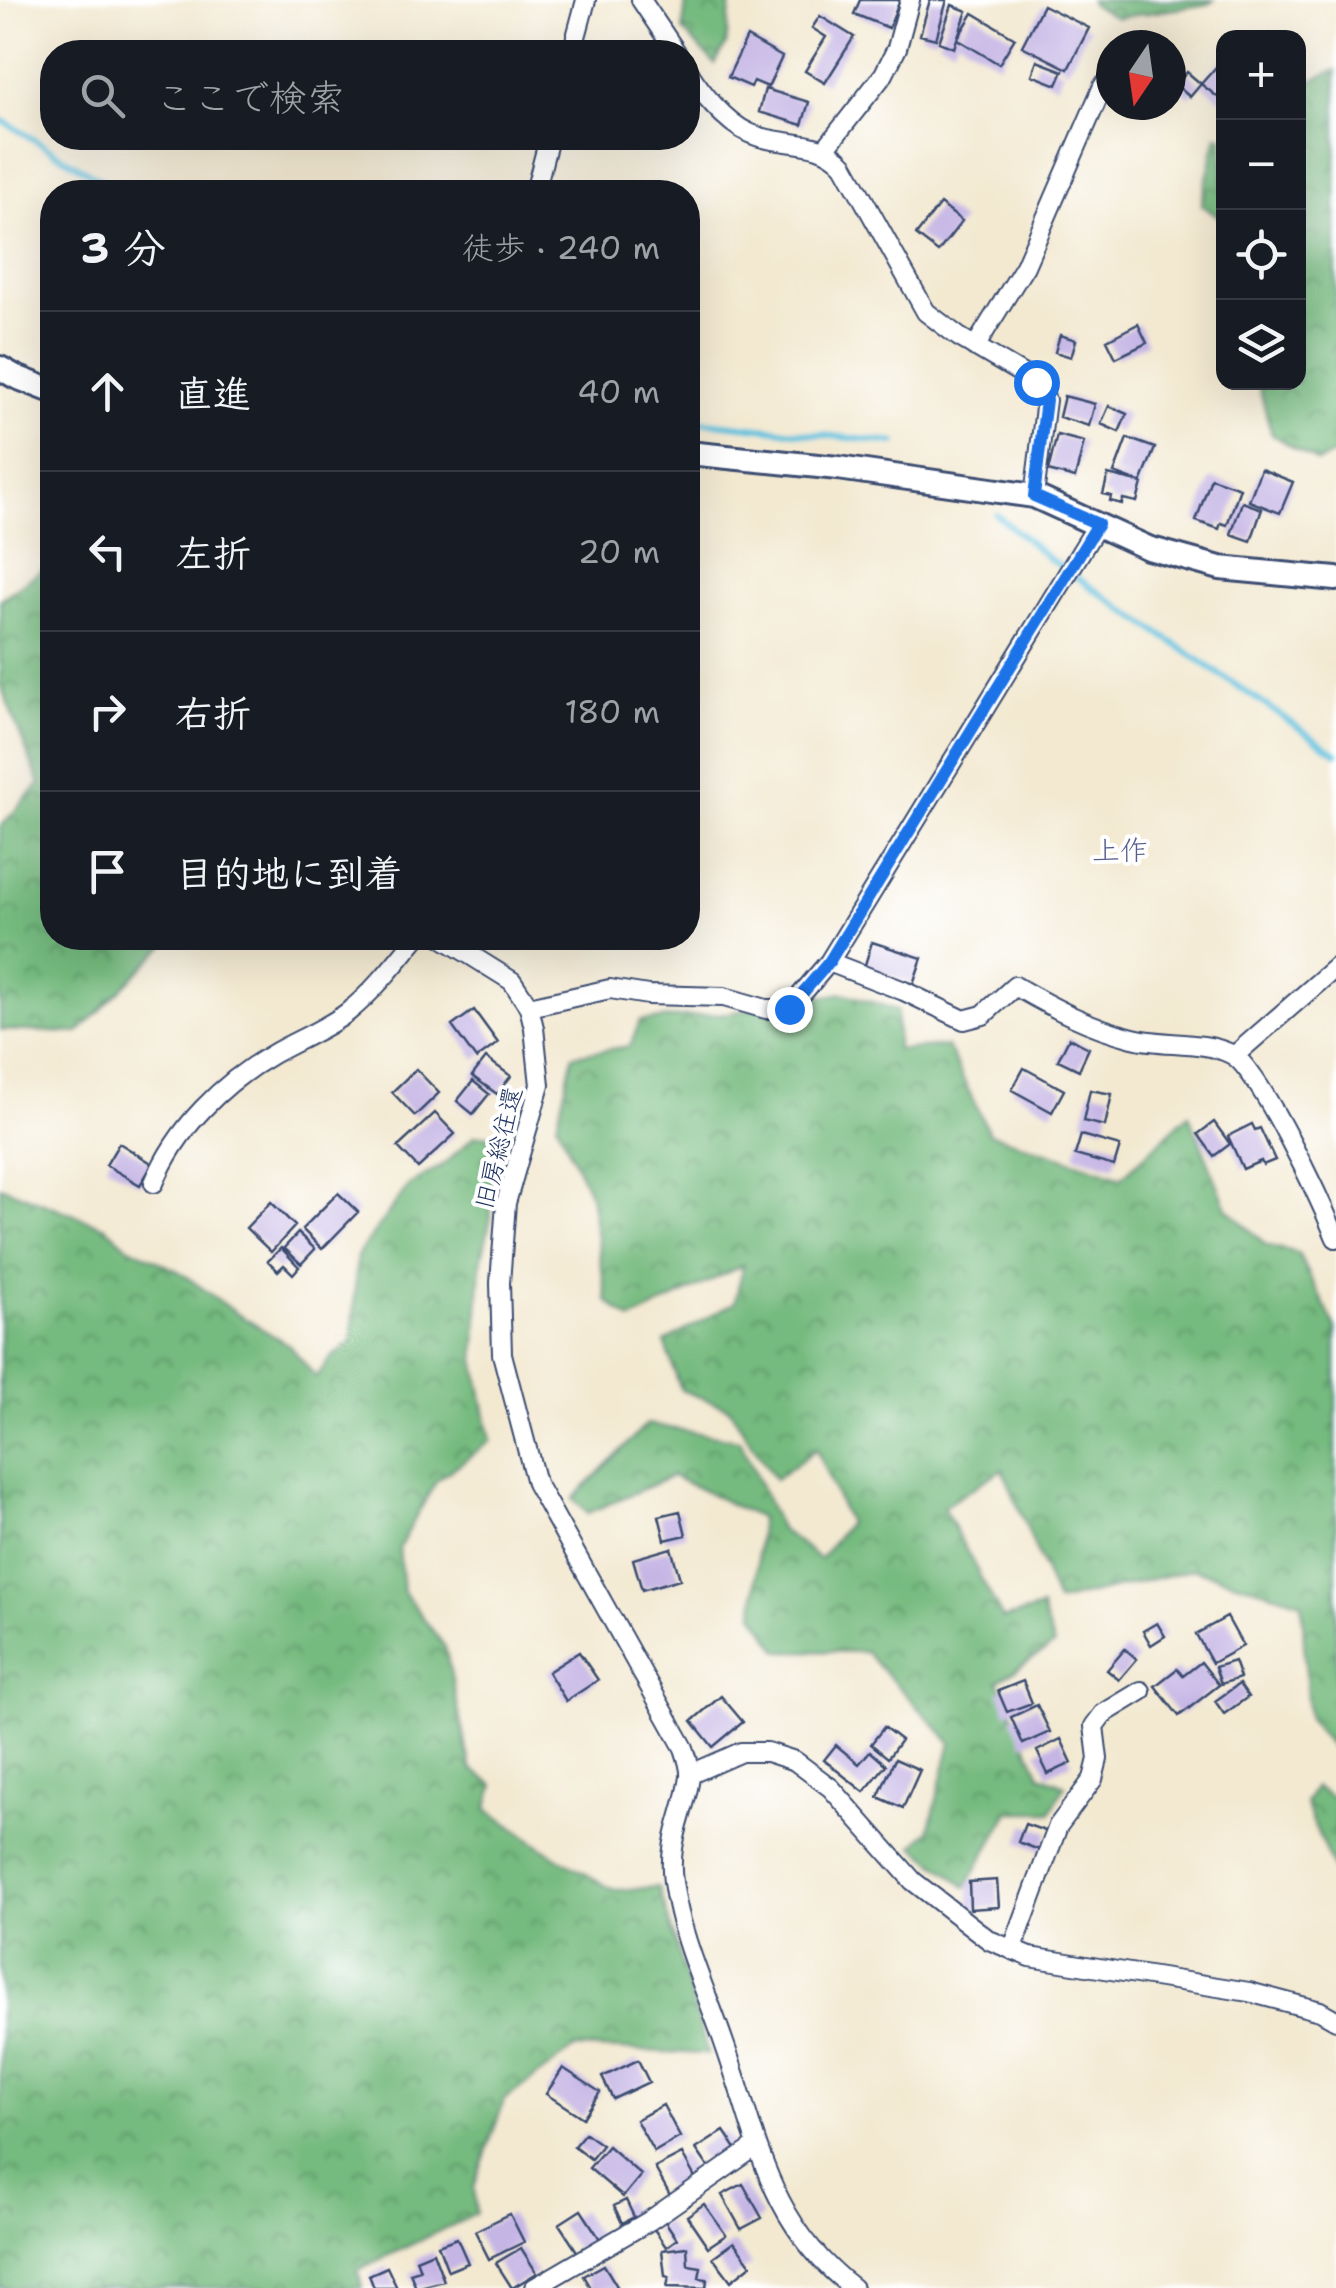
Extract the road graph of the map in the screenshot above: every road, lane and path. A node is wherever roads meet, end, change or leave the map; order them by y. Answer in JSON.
{"nodes":[{"id":1,"x":586,"y":0,"type":"edge"},
{"id":2,"x":641,"y":0,"type":"edge"},
{"id":3,"x":910,"y":0,"type":"edge"},
{"id":4,"x":575,"y":40,"type":"edge"},
{"id":5,"x":668,"y":40,"type":"edge"},
{"id":6,"x":700,"y":85,"type":"edge"},
{"id":7,"x":1096,"y":102,"type":"edge"},
{"id":8,"x":825,"y":149,"type":"junction"},
{"id":9,"x":546,"y":150,"type":"edge"},
{"id":10,"x":538,"y":180,"type":"edge"},
{"id":11,"x":975,"y":346,"type":"junction"},
{"id":12,"x":0,"y":368,"type":"edge"},
{"id":13,"x":40,"y":386,"type":"edge"},
{"id":14,"x":700,"y":454,"type":"edge"},
{"id":15,"x":1034,"y":496,"type":"junction"},
{"id":16,"x":1098,"y":524,"type":"junction"},
{"id":17,"x":1336,"y":579,"type":"edge"},
{"id":18,"x":406,"y":950,"type":"edge"},
{"id":19,"x":462,"y":950,"type":"edge"},
{"id":20,"x":829,"y":962,"type":"junction"},
{"id":21,"x":1336,"y":967,"type":"edge"},
{"id":22,"x":529,"y":1007,"type":"junction"},
{"id":23,"x":1235,"y":1055,"type":"junction"},
{"id":24,"x":154,"y":1183,"type":"dead end"},
{"id":25,"x":1336,"y":1238,"type":"edge"},
{"id":26,"x":1140,"y":1691,"type":"dead end"},
{"id":27,"x":691,"y":1774,"type":"junction"},
{"id":28,"x":1012,"y":1950,"type":"junction"},
{"id":29,"x":1336,"y":2020,"type":"edge"},
{"id":30,"x":755,"y":2148,"type":"junction"},
{"id":31,"x":534,"y":2288,"type":"edge"},
{"id":32,"x":853,"y":2288,"type":"edge"}],
"edges":[{"from":1,"to":4,"type":"street"},
{"from":2,"to":5,"type":"street"},
{"from":3,"to":8,"type":"street"},
{"from":6,"to":8,"type":"street"},
{"from":7,"to":11,"type":"street"},
{"from":8,"to":11,"type":"street"},
{"from":9,"to":10,"type":"street"},
{"from":11,"to":15,"type":"street"},
{"from":12,"to":13,"type":"street"},
{"from":14,"to":15,"type":"street"},
{"from":15,"to":16,"type":"street"},
{"from":16,"to":17,"type":"street"},
{"from":16,"to":20,"type":"street"},
{"from":18,"to":24,"type":"street"},
{"from":19,"to":22,"type":"street"},
{"from":20,"to":22,"type":"street"},
{"from":20,"to":23,"type":"street"},
{"from":21,"to":23,"type":"street"},
{"from":22,"to":27,"type":"street","name":"旧房総往還"},
{"from":23,"to":25,"type":"street"},
{"from":26,"to":28,"type":"street"},
{"from":27,"to":28,"type":"street"},
{"from":27,"to":30,"type":"street"},
{"from":28,"to":29,"type":"street"},
{"from":30,"to":31,"type":"street"},
{"from":30,"to":32,"type":"street"}]}
